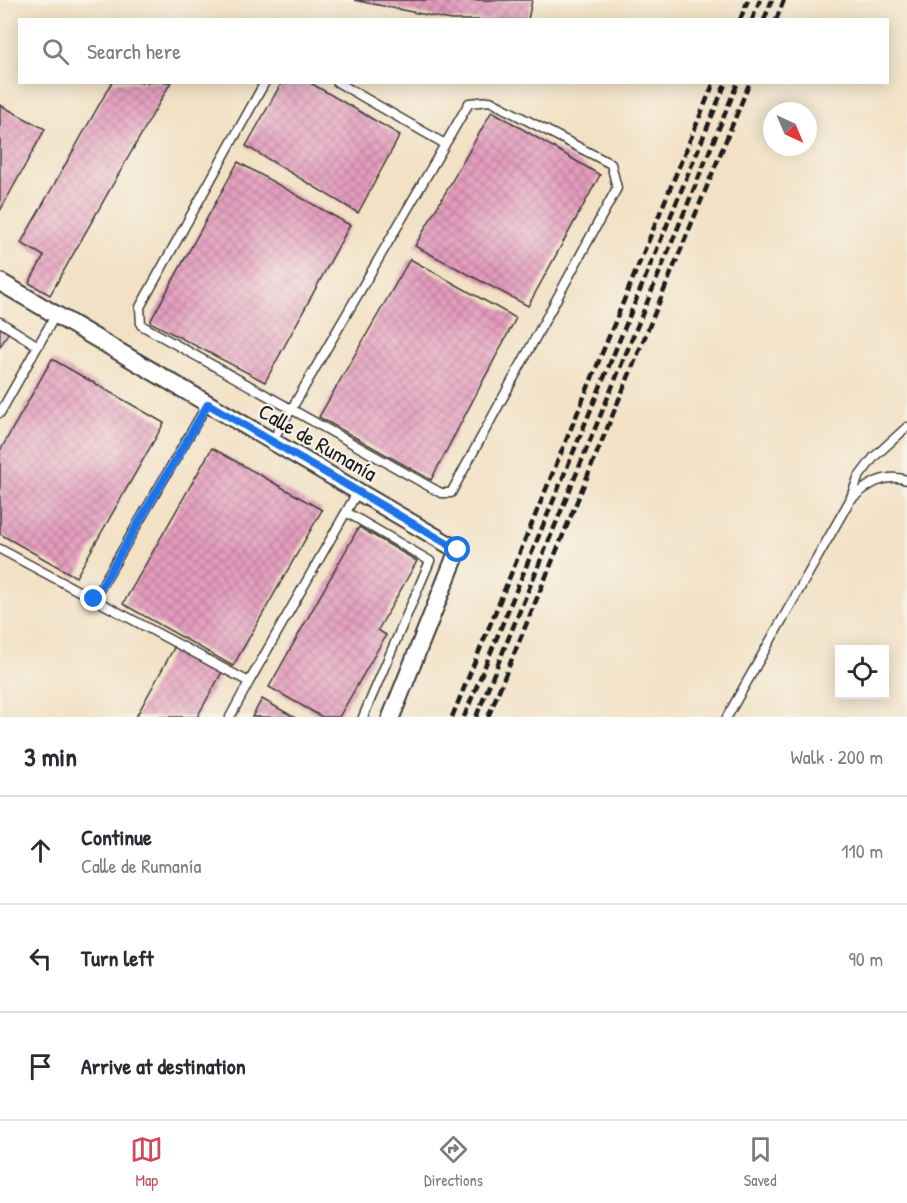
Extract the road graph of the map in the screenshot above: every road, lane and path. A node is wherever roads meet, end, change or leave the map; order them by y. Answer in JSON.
{"nodes":[{"id":1,"x":264,"y":84,"type":"edge"},
{"id":2,"x":340,"y":84,"type":"edge"},
{"id":3,"x":445,"y":144,"type":"junction"},
{"id":4,"x":0,"y":282,"type":"edge"},
{"id":5,"x":56,"y":314,"type":"junction"},
{"id":6,"x":0,"y":322,"type":"edge"},
{"id":7,"x":38,"y":346,"type":"junction"},
{"id":8,"x":208,"y":404,"type":"junction"},
{"id":9,"x":291,"y":410,"type":"junction"},
{"id":10,"x":0,"y":413,"type":"edge"},
{"id":11,"x":907,"y":427,"type":"edge"},
{"id":12,"x":272,"y":441,"type":"junction"},
{"id":13,"x":907,"y":480,"type":"edge"},
{"id":14,"x":358,"y":491,"type":"junction"},
{"id":15,"x":850,"y":500,"type":"junction"},
{"id":16,"x":346,"y":512,"type":"junction"},
{"id":17,"x":0,"y":549,"type":"edge"},
{"id":18,"x":94,"y":599,"type":"junction"},
{"id":19,"x":249,"y":682,"type":"junction"},
{"id":20,"x":230,"y":717,"type":"edge"},
{"id":21,"x":363,"y":717,"type":"edge"},
{"id":22,"x":391,"y":717,"type":"edge"},
{"id":23,"x":728,"y":717,"type":"edge"}],
"edges":[{"from":1,"to":9,"type":"lane"},
{"from":2,"to":3,"type":"lane"},
{"from":3,"to":9,"type":"lane"},
{"from":3,"to":9,"type":"lane"},
{"from":4,"to":5,"type":"street","name":"Calle de Rumanía"},
{"from":5,"to":7,"type":"lane"},
{"from":5,"to":8,"type":"street","name":"Calle de Rumanía"},
{"from":6,"to":7,"type":"lane"},
{"from":7,"to":10,"type":"lane"},
{"from":8,"to":12,"type":"street","name":"Calle de Rumanía"},
{"from":8,"to":18,"type":"lane"},
{"from":9,"to":12,"type":"lane"},
{"from":11,"to":15,"type":"lane"},
{"from":12,"to":14,"type":"street","name":"Calle de Rumanía"},
{"from":13,"to":15,"type":"lane"},
{"from":14,"to":16,"type":"lane"},
{"from":14,"to":22,"type":"street","name":"Calle de Rumanía"},
{"from":15,"to":23,"type":"lane"},
{"from":16,"to":19,"type":"lane"},
{"from":16,"to":21,"type":"lane"},
{"from":17,"to":18,"type":"lane"},
{"from":18,"to":19,"type":"lane"},
{"from":19,"to":20,"type":"lane"}]}
